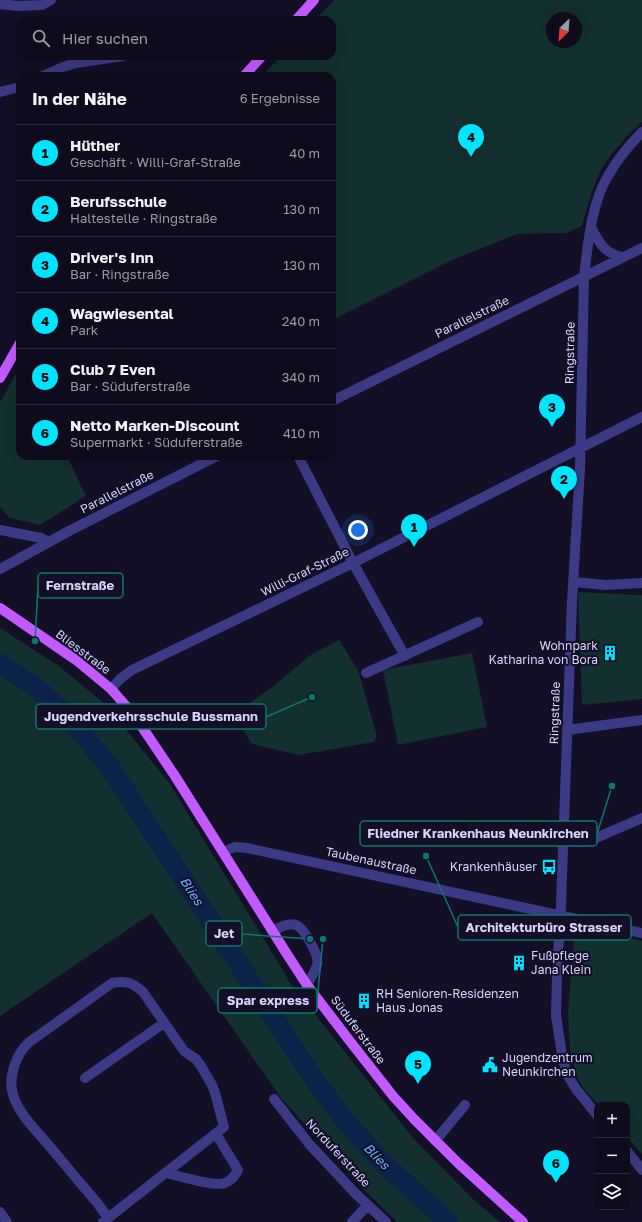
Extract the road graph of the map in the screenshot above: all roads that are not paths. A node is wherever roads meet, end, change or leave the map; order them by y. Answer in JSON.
{"nodes":[{"id":1,"x":51,"y":0,"type":"edge"},
{"id":2,"x":314,"y":0,"type":"edge"},
{"id":3,"x":0,"y":4,"type":"edge"},
{"id":4,"x":300,"y":16,"type":"edge"},
{"id":5,"x":96,"y":60,"type":"edge"},
{"id":6,"x":258,"y":60,"type":"edge"},
{"id":7,"x":52,"y":72,"type":"edge"},
{"id":8,"x":248,"y":72,"type":"edge"},
{"id":9,"x":16,"y":88,"type":"edge"},
{"id":10,"x":0,"y":92,"type":"edge"},
{"id":11,"x":642,"y":132,"type":"edge"},
{"id":12,"x":592,"y":227,"type":"junction"},
{"id":13,"x":642,"y":248,"type":"edge"},
{"id":14,"x":624,"y":257,"type":"junction"},
{"id":15,"x":584,"y":277,"type":"junction"},
{"id":16,"x":16,"y":350,"type":"edge"},
{"id":17,"x":0,"y":378,"type":"edge"},
{"id":18,"x":336,"y":399,"type":"edge"},
{"id":19,"x":642,"y":416,"type":"edge"},
{"id":20,"x":581,"y":448,"type":"junction"},
{"id":21,"x":209,"y":460,"type":"edge"},
{"id":22,"x":300,"y":460,"type":"edge"},
{"id":23,"x":0,"y":530,"type":"edge"},
{"id":24,"x":49,"y":542,"type":"junction"},
{"id":25,"x":353,"y":563,"type":"junction"},
{"id":26,"x":0,"y":570,"type":"edge"},
{"id":27,"x":574,"y":582,"type":"junction"},
{"id":28,"x":642,"y":583,"type":"edge"},
{"id":29,"x":0,"y":608,"type":"edge"},
{"id":30,"x":478,"y":622,"type":"dead end"},
{"id":31,"x":405,"y":656,"type":"junction"},
{"id":32,"x":366,"y":673,"type":"dead end"},
{"id":33,"x":111,"y":689,"type":"junction"},
{"id":34,"x":642,"y":720,"type":"edge"},
{"id":35,"x":567,"y":730,"type":"junction"},
{"id":36,"x":642,"y":818,"type":"edge"},
{"id":37,"x":563,"y":840,"type":"junction"},
{"id":38,"x":223,"y":852,"type":"junction"},
{"id":39,"x":560,"y":915,"type":"junction"},
{"id":40,"x":272,"y":931,"type":"junction"},
{"id":41,"x":642,"y":933,"type":"edge"},
{"id":42,"x":307,"y":985,"type":"junction"},
{"id":43,"x":164,"y":1023,"type":"junction"},
{"id":44,"x":85,"y":1078,"type":"dead end"},
{"id":45,"x":274,"y":1099,"type":"dead end"},
{"id":46,"x":465,"y":1104,"type":"dead end"},
{"id":47,"x":594,"y":1111,"type":"edge"},
{"id":48,"x":220,"y":1130,"type":"junction"},
{"id":49,"x":434,"y":1141,"type":"junction"},
{"id":50,"x":630,"y":1155,"type":"edge"},
{"id":51,"x":642,"y":1170,"type":"edge"},
{"id":52,"x":166,"y":1173,"type":"junction"},
{"id":53,"x":368,"y":1205,"type":"junction"},
{"id":54,"x":0,"y":1212,"type":"edge"},
{"id":55,"x":110,"y":1219,"type":"edge"},
{"id":56,"x":7,"y":1222,"type":"edge"},
{"id":57,"x":352,"y":1222,"type":"edge"},
{"id":58,"x":386,"y":1222,"type":"edge"},
{"id":59,"x":523,"y":1222,"type":"edge"}],
"edges":[{"from":1,"to":3,"type":"street"},
{"from":2,"to":4,"type":"main road"},
{"from":5,"to":7,"type":"street"},
{"from":6,"to":8,"type":"main road"},
{"from":9,"to":10,"type":"street"},
{"from":11,"to":12,"type":"street","name":"Ringstraße"},
{"from":12,"to":14,"type":"street"},
{"from":12,"to":15,"type":"street","name":"Ringstraße"},
{"from":13,"to":14,"type":"street","name":"Parallelstraße"},
{"from":14,"to":15,"type":"street","name":"Parallelstraße"},
{"from":15,"to":18,"type":"street","name":"Parallelstraße"},
{"from":15,"to":20,"type":"street","name":"Ringstraße"},
{"from":16,"to":17,"type":"main road"},
{"from":19,"to":20,"type":"street","name":"Willi-Graf-Straße"},
{"from":20,"to":25,"type":"street","name":"Willi-Graf-Straße"},
{"from":20,"to":27,"type":"street","name":"Ringstraße"},
{"from":21,"to":24,"type":"street","name":"Parallelstraße"},
{"from":22,"to":25,"type":"street"},
{"from":23,"to":24,"type":"street"},
{"from":24,"to":26,"type":"street","name":"Parallelstraße"},
{"from":25,"to":31,"type":"street"},
{"from":25,"to":33,"type":"street","name":"Willi-Graf-Straße"},
{"from":27,"to":28,"type":"street"},
{"from":27,"to":35,"type":"street","name":"Ringstraße"},
{"from":29,"to":33,"type":"main road","name":"Bliesstraße"},
{"from":30,"to":31,"type":"street"},
{"from":31,"to":32,"type":"street"},
{"from":33,"to":38,"type":"main road","name":"Süduferstraße"},
{"from":34,"to":35,"type":"street"},
{"from":35,"to":37,"type":"street","name":"Ringstraße"},
{"from":36,"to":37,"type":"street"},
{"from":37,"to":39,"type":"street","name":"Ringstraße"},
{"from":38,"to":39,"type":"street","name":"Taubenaustraße"},
{"from":38,"to":40,"type":"main road","name":"Süduferstraße"},
{"from":39,"to":41,"type":"street","name":"Taubenaustraße"},
{"from":39,"to":47,"type":"street","name":"Ringstraße"},
{"from":40,"to":42,"type":"main road","name":"Süduferstraße"},
{"from":40,"to":42,"type":"street"},
{"from":42,"to":49,"type":"main road","name":"Süduferstraße"},
{"from":43,"to":44,"type":"street"},
{"from":43,"to":48,"type":"street"},
{"from":43,"to":55,"type":"street"},
{"from":45,"to":53,"type":"street","name":"Norduferstraße"},
{"from":46,"to":49,"type":"street"},
{"from":48,"to":52,"type":"street"},
{"from":48,"to":52,"type":"street"},
{"from":49,"to":59,"type":"main road","name":"Süduferstraße"},
{"from":50,"to":51,"type":"street"},
{"from":52,"to":55,"type":"street"},
{"from":53,"to":57,"type":"street"},
{"from":53,"to":58,"type":"street","name":"Norduferstraße"},
{"from":54,"to":56,"type":"street"}]}
